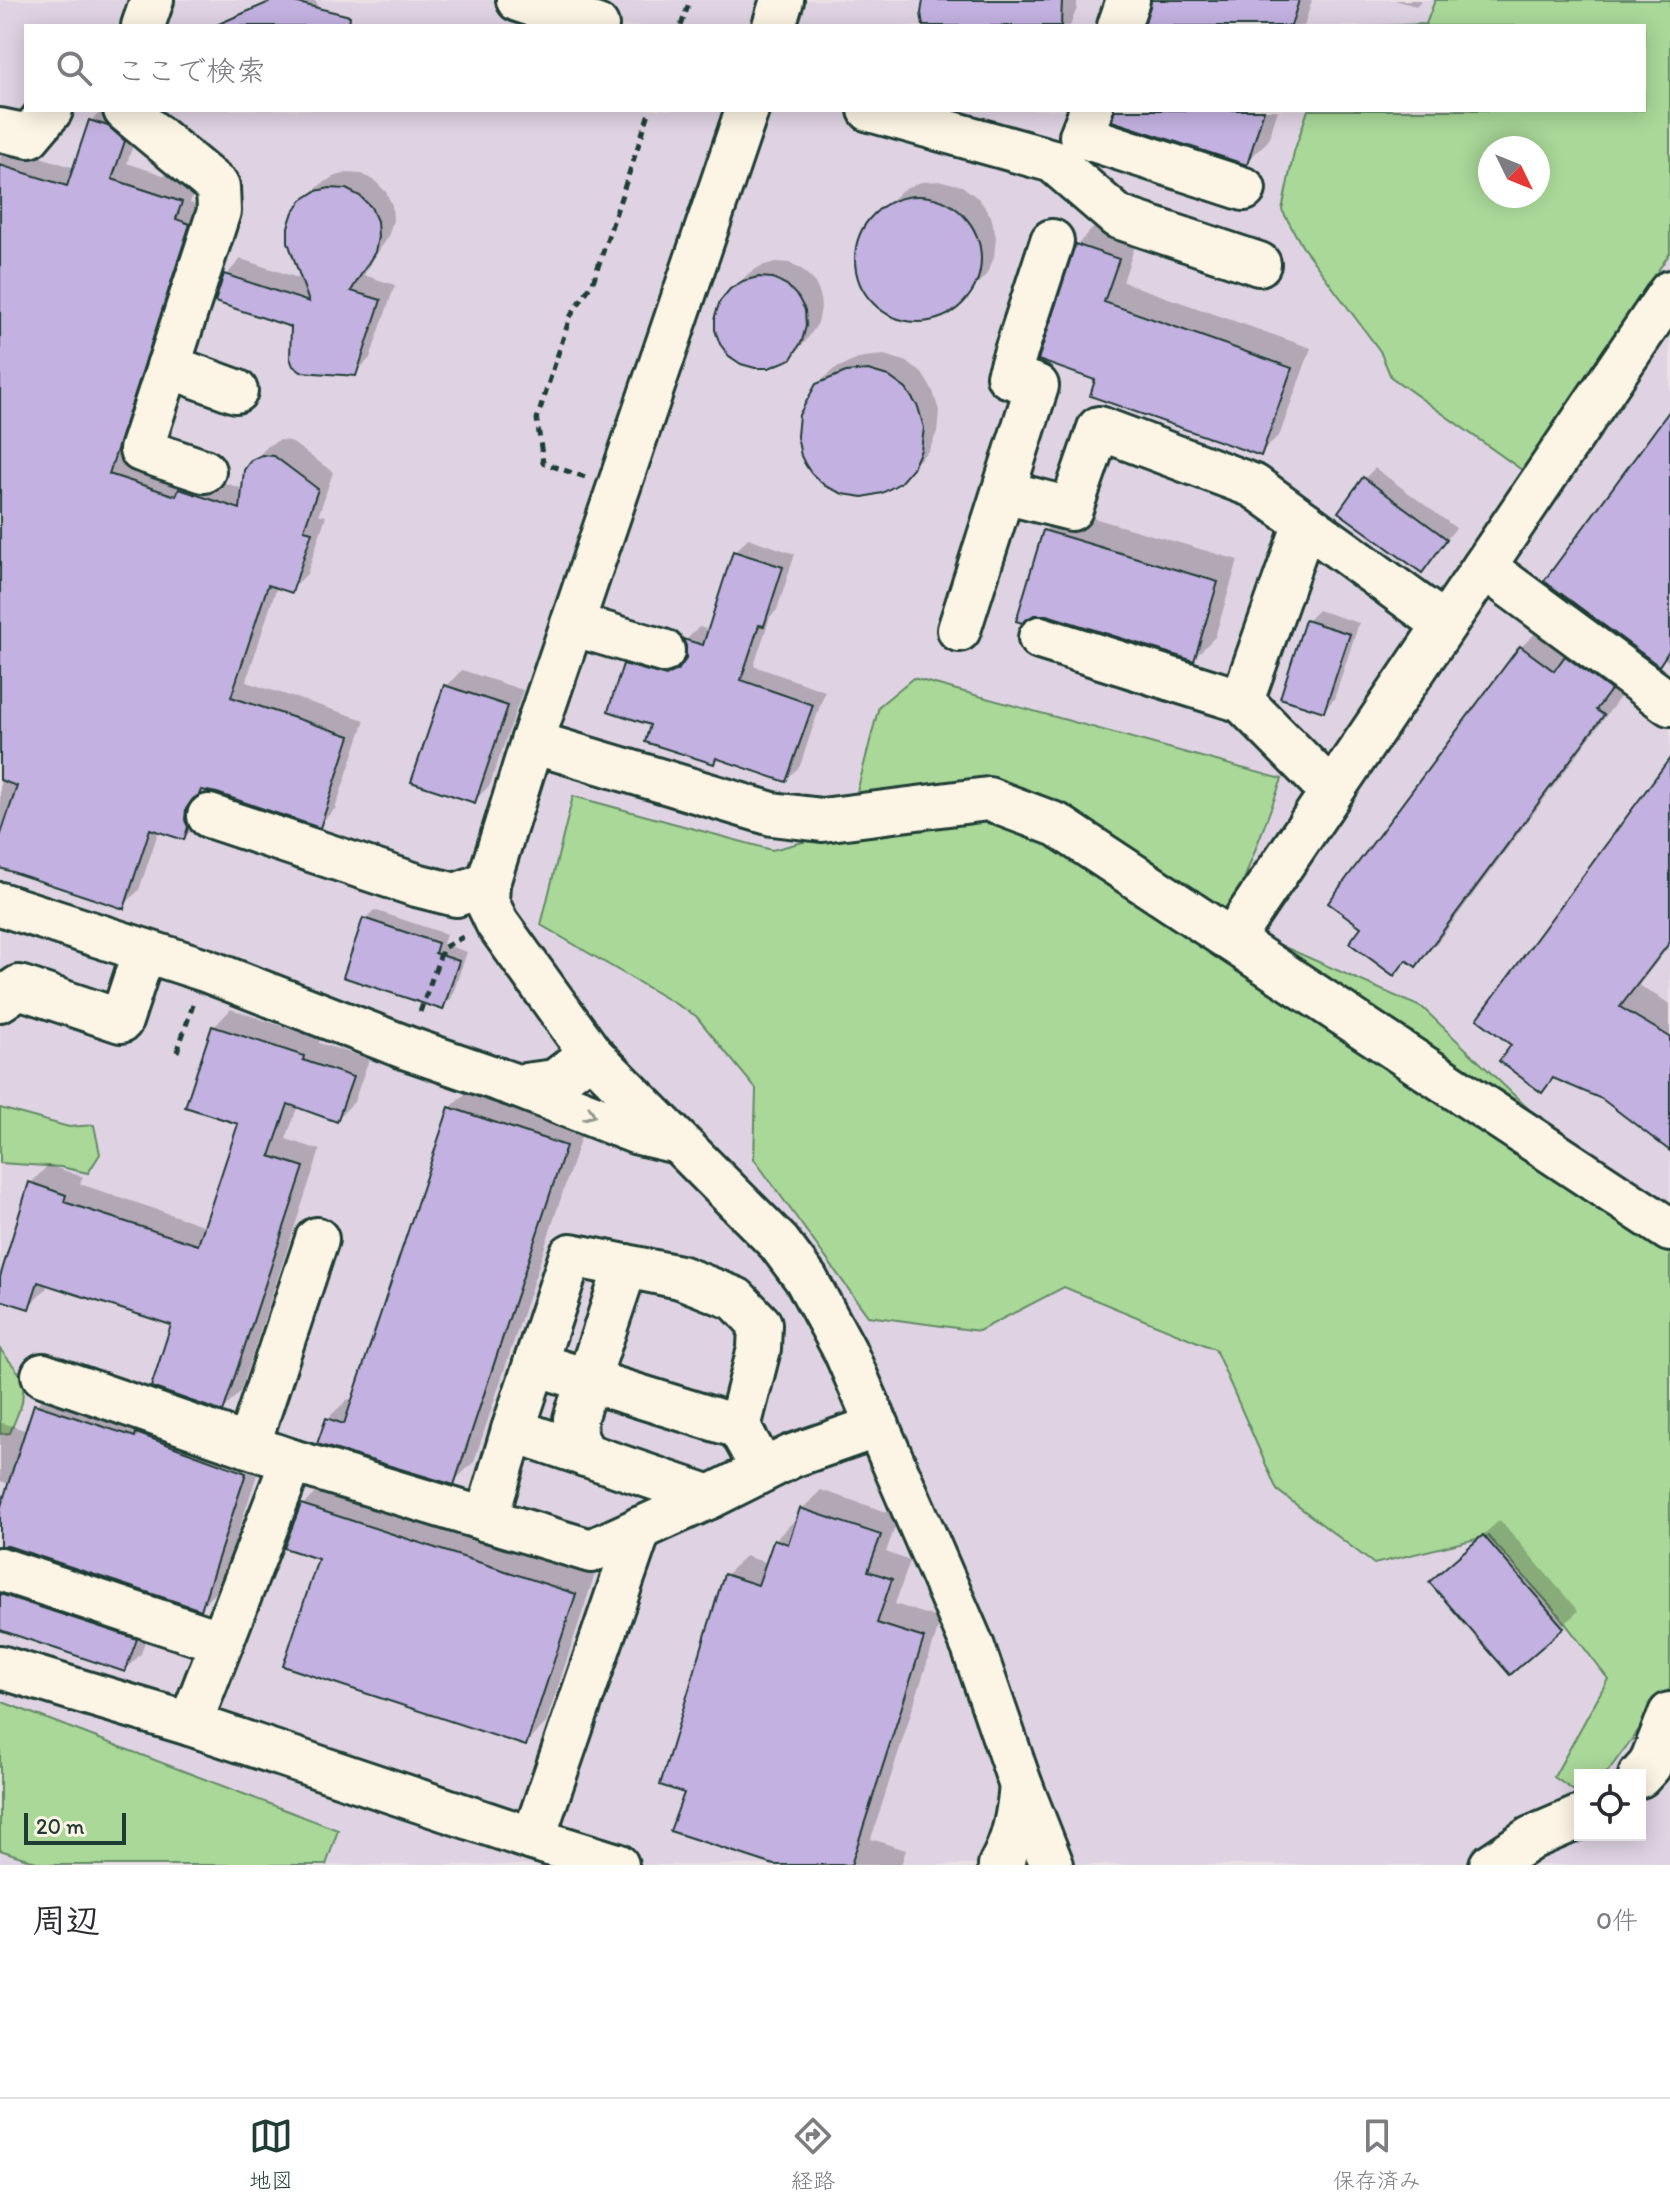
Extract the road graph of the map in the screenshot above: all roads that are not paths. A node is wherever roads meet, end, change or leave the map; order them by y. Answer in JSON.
{"nodes":[{"id":1,"x":152,"y":0,"type":"edge"},
{"id":2,"x":782,"y":0,"type":"edge"},
{"id":3,"x":1128,"y":0,"type":"edge"},
{"id":4,"x":543,"y":4,"type":"edge"},
{"id":5,"x":144,"y":24,"type":"edge"},
{"id":6,"x":592,"y":24,"type":"edge"},
{"id":7,"x":775,"y":24,"type":"edge"},
{"id":8,"x":1120,"y":24,"type":"edge"},
{"id":9,"x":49,"y":112,"type":"edge"},
{"id":10,"x":127,"y":112,"type":"edge"},
{"id":11,"x":746,"y":112,"type":"edge"},
{"id":12,"x":877,"y":112,"type":"edge"},
{"id":13,"x":1090,"y":112,"type":"edge"},
{"id":14,"x":0,"y":130,"type":"edge"},
{"id":15,"x":1244,"y":189,"type":"dead end"},
{"id":16,"x":1052,"y":241,"type":"dead end"},
{"id":17,"x":1259,"y":264,"type":"dead end"},
{"id":18,"x":1663,"y":317,"type":"edge"},
{"id":19,"x":168,"y":366,"type":"junction"},
{"id":20,"x":236,"y":391,"type":"dead end"},
{"id":21,"x":178,"y":474,"type":"dead end"},
{"id":22,"x":1004,"y":492,"type":"junction"},
{"id":23,"x":1305,"y":523,"type":"junction"},
{"id":24,"x":1484,"y":567,"type":"junction"},
{"id":25,"x":572,"y":624,"type":"junction"},
{"id":26,"x":1444,"y":624,"type":"junction"},
{"id":27,"x":959,"y":630,"type":"dead end"},
{"id":28,"x":1040,"y":638,"type":"dead end"},
{"id":29,"x":663,"y":651,"type":"dead end"},
{"id":30,"x":1242,"y":701,"type":"junction"},
{"id":31,"x":1670,"y":704,"type":"edge"},
{"id":32,"x":532,"y":742,"type":"junction"},
{"id":33,"x":1331,"y":791,"type":"junction"},
{"id":34,"x":209,"y":816,"type":"dead end"},
{"id":35,"x":488,"y":883,"type":"junction"},
{"id":36,"x":0,"y":904,"type":"edge"},
{"id":37,"x":1232,"y":939,"type":"junction"},
{"id":38,"x":144,"y":951,"type":"junction"},
{"id":39,"x":0,"y":1000,"type":"edge"},
{"id":40,"x":591,"y":1054,"type":"junction"},
{"id":41,"x":517,"y":1086,"type":"junction"},
{"id":42,"x":679,"y":1142,"type":"junction"},
{"id":43,"x":1670,"y":1230,"type":"edge"},
{"id":44,"x":317,"y":1239,"type":"dead end"},
{"id":45,"x":626,"y":1266,"type":"junction"},
{"id":46,"x":535,"y":1364,"type":"junction"},
{"id":47,"x":43,"y":1375,"type":"dead end"},
{"id":48,"x":587,"y":1380,"type":"junction"},
{"id":49,"x":878,"y":1426,"type":"junction"},
{"id":50,"x":739,"y":1427,"type":"junction"},
{"id":51,"x":513,"y":1430,"type":"junction"},
{"id":52,"x":248,"y":1446,"type":"junction"},
{"id":53,"x":585,"y":1455,"type":"junction"},
{"id":54,"x":292,"y":1461,"type":"junction"},
{"id":55,"x":763,"y":1470,"type":"junction"},
{"id":56,"x":710,"y":1497,"type":"junction"},
{"id":57,"x":486,"y":1520,"type":"junction"},
{"id":58,"x":640,"y":1528,"type":"junction"},
{"id":59,"x":0,"y":1569,"type":"edge"},
{"id":60,"x":222,"y":1642,"type":"junction"},
{"id":61,"x":0,"y":1667,"type":"edge"},
{"id":62,"x":1670,"y":1714,"type":"edge"},
{"id":63,"x":190,"y":1724,"type":"junction"},
{"id":64,"x":1646,"y":1769,"type":"edge"},
{"id":65,"x":1021,"y":1786,"type":"junction"},
{"id":66,"x":1574,"y":1820,"type":"edge"},
{"id":67,"x":533,"y":1839,"type":"junction"},
{"id":68,"x":617,"y":1865,"type":"edge"},
{"id":69,"x":1000,"y":1865,"type":"edge"},
{"id":70,"x":1052,"y":1865,"type":"edge"},
{"id":71,"x":1491,"y":1865,"type":"edge"}],
"edges":[{"from":1,"to":5,"type":"lane"},
{"from":2,"to":7,"type":"lane"},
{"from":3,"to":8,"type":"lane"},
{"from":4,"to":6,"type":"lane"},
{"from":9,"to":14,"type":"lane"},
{"from":10,"to":19,"type":"lane"},
{"from":11,"to":25,"type":"lane"},
{"from":12,"to":17,"type":"lane"},
{"from":13,"to":15,"type":"lane"},
{"from":16,"to":22,"type":"lane"},
{"from":18,"to":24,"type":"lane"},
{"from":19,"to":20,"type":"lane"},
{"from":19,"to":21,"type":"lane"},
{"from":22,"to":23,"type":"lane"},
{"from":22,"to":27,"type":"lane"},
{"from":23,"to":26,"type":"lane"},
{"from":23,"to":30,"type":"lane"},
{"from":24,"to":26,"type":"lane"},
{"from":24,"to":31,"type":"lane"},
{"from":25,"to":29,"type":"lane"},
{"from":25,"to":32,"type":"lane"},
{"from":26,"to":33,"type":"lane"},
{"from":28,"to":30,"type":"lane"},
{"from":30,"to":33,"type":"lane"},
{"from":32,"to":35,"type":"lane"},
{"from":32,"to":37,"type":"lane"},
{"from":33,"to":37,"type":"lane"},
{"from":34,"to":35,"type":"lane"},
{"from":35,"to":40,"type":"lane"},
{"from":36,"to":38,"type":"lane"},
{"from":37,"to":43,"type":"lane"},
{"from":38,"to":39,"type":"lane"},
{"from":38,"to":41,"type":"lane"},
{"from":40,"to":41,"type":"lane"},
{"from":40,"to":42,"type":"lane"},
{"from":41,"to":42,"type":"lane","one_way":true},
{"from":42,"to":49,"type":"lane"},
{"from":44,"to":52,"type":"lane"},
{"from":45,"to":46,"type":"lane"},
{"from":45,"to":48,"type":"lane"},
{"from":45,"to":50,"type":"lane"},
{"from":46,"to":48,"type":"lane"},
{"from":46,"to":51,"type":"lane"},
{"from":47,"to":52,"type":"lane"},
{"from":48,"to":50,"type":"lane"},
{"from":48,"to":53,"type":"lane"},
{"from":49,"to":55,"type":"lane"},
{"from":49,"to":65,"type":"lane"},
{"from":50,"to":55,"type":"lane"},
{"from":51,"to":53,"type":"lane"},
{"from":51,"to":57,"type":"lane"},
{"from":52,"to":54,"type":"lane"},
{"from":53,"to":56,"type":"lane"},
{"from":54,"to":57,"type":"lane"},
{"from":54,"to":60,"type":"lane"},
{"from":55,"to":56,"type":"lane"},
{"from":56,"to":58,"type":"lane"},
{"from":57,"to":58,"type":"lane"},
{"from":58,"to":67,"type":"lane"},
{"from":59,"to":60,"type":"lane"},
{"from":60,"to":63,"type":"lane"},
{"from":61,"to":63,"type":"lane"},
{"from":62,"to":64,"type":"lane"},
{"from":63,"to":67,"type":"lane"},
{"from":65,"to":69,"type":"lane"},
{"from":65,"to":70,"type":"lane"},
{"from":66,"to":71,"type":"lane"},
{"from":67,"to":68,"type":"lane"}]}
